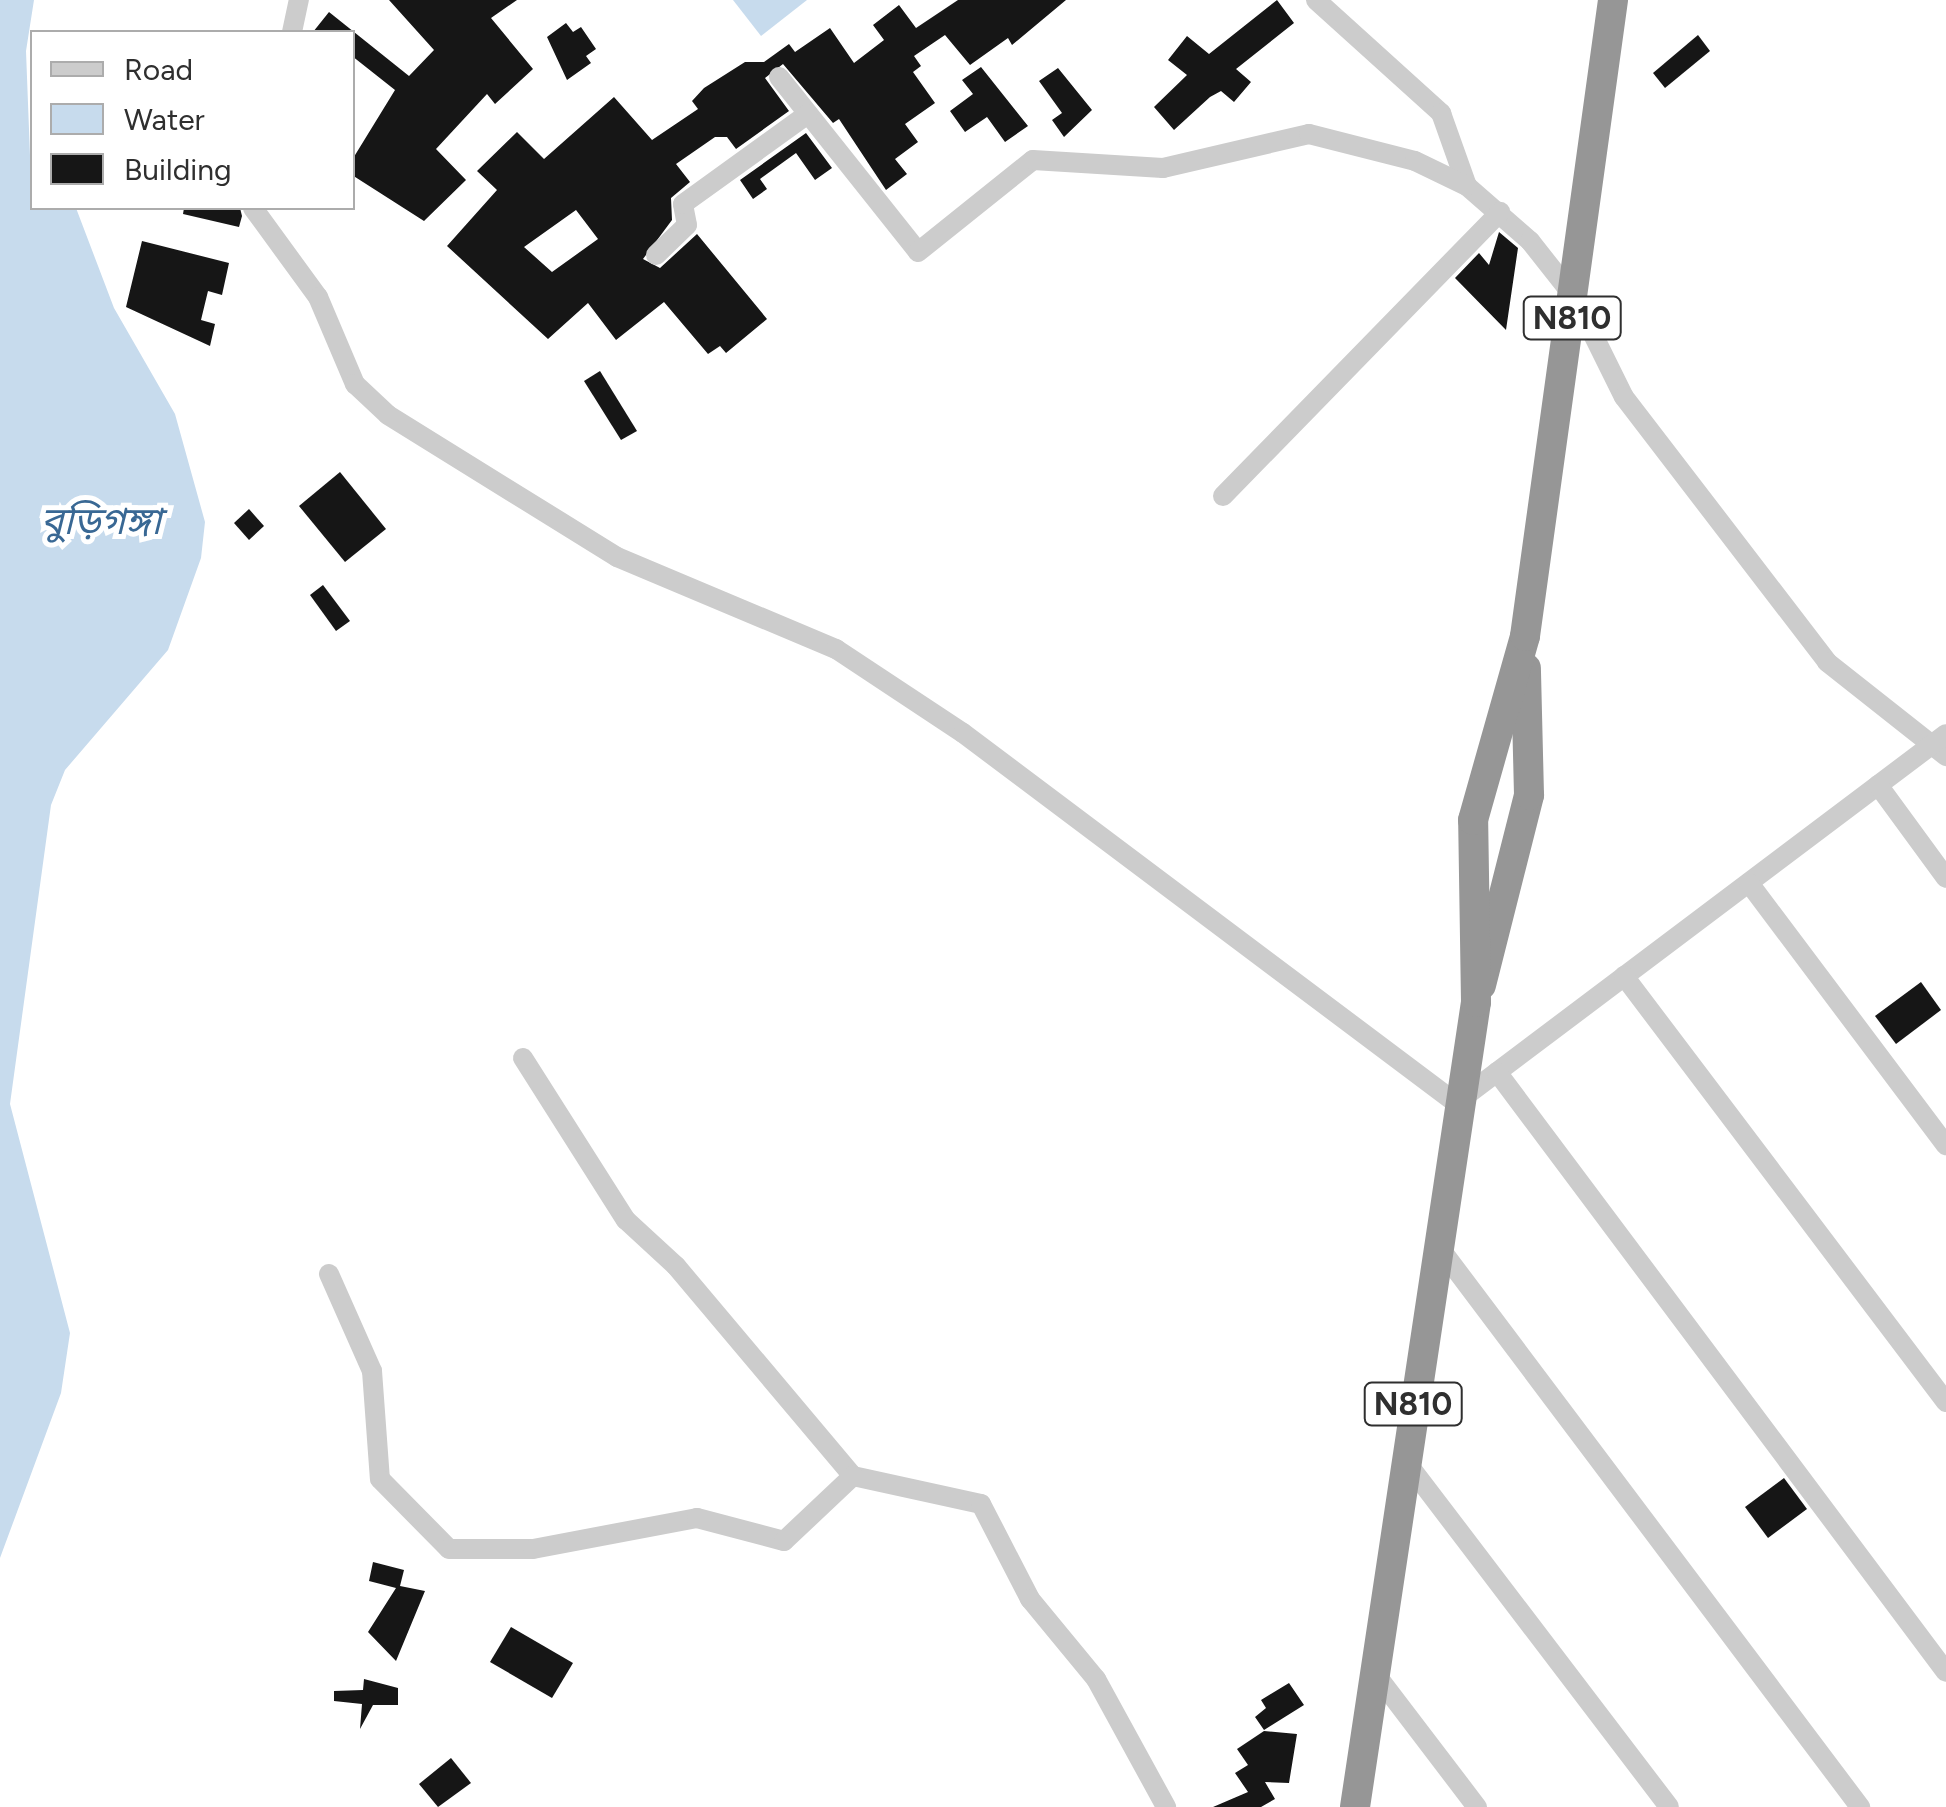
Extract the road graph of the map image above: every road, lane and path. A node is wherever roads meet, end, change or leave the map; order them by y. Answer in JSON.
{"nodes":[{"id":1,"x":299,"y":0,"type":"edge"},
{"id":2,"x":1316,"y":0,"type":"edge"},
{"id":3,"x":1613,"y":0,"type":"edge"},
{"id":4,"x":292,"y":30,"type":"edge"},
{"id":5,"x":779,"y":77,"type":"dead end"},
{"id":6,"x":808,"y":114,"type":"junction"},
{"id":7,"x":1468,"y":186,"type":"junction"},
{"id":8,"x":253,"y":210,"type":"edge"},
{"id":9,"x":1500,"y":212,"type":"junction"},
{"id":10,"x":656,"y":255,"type":"dead end"},
{"id":11,"x":1576,"y":298,"type":"junction"},
{"id":12,"x":1222,"y":496,"type":"dead end"},
{"id":13,"x":1525,"y":636,"type":"junction"},
{"id":14,"x":1946,"y":734,"type":"edge"},
{"id":15,"x":1937,"y":752,"type":"edge"},
{"id":16,"x":1878,"y":785,"type":"junction"},
{"id":17,"x":1946,"y":878,"type":"edge"},
{"id":18,"x":1749,"y":882,"type":"junction"},
{"id":19,"x":1624,"y":976,"type":"junction"},
{"id":20,"x":1476,"y":1002,"type":"junction"},
{"id":21,"x":524,"y":1058,"type":"dead end"},
{"id":22,"x":1497,"y":1072,"type":"junction"},
{"id":23,"x":1456,"y":1103,"type":"junction"},
{"id":24,"x":1946,"y":1145,"type":"edge"},
{"id":25,"x":1439,"y":1246,"type":"junction"},
{"id":26,"x":329,"y":1274,"type":"dead end"},
{"id":27,"x":1946,"y":1402,"type":"edge"},
{"id":28,"x":1404,"y":1459,"type":"junction"},
{"id":29,"x":853,"y":1476,"type":"junction"},
{"id":30,"x":1374,"y":1672,"type":"junction"},
{"id":31,"x":1946,"y":1672,"type":"edge"},
{"id":32,"x":1166,"y":1807,"type":"edge"},
{"id":33,"x":1355,"y":1807,"type":"edge"},
{"id":34,"x":1477,"y":1807,"type":"edge"},
{"id":35,"x":1670,"y":1807,"type":"edge"},
{"id":36,"x":1860,"y":1807,"type":"edge"}],
"edges":[{"from":1,"to":4,"type":"street"},
{"from":2,"to":7,"type":"street"},
{"from":3,"to":11,"type":"highway","number":"N810"},
{"from":5,"to":6,"type":"street"},
{"from":6,"to":7,"type":"street"},
{"from":6,"to":10,"type":"street"},
{"from":7,"to":9,"type":"street"},
{"from":8,"to":23,"type":"street"},
{"from":9,"to":11,"type":"street"},
{"from":9,"to":12,"type":"street"},
{"from":11,"to":13,"type":"highway","number":"N810"},
{"from":11,"to":15,"type":"street"},
{"from":13,"to":20,"type":"highway","number":"N810"},
{"from":13,"to":20,"type":"highway","number":"N810"},
{"from":14,"to":15,"type":"street"},
{"from":15,"to":16,"type":"street"},
{"from":16,"to":17,"type":"street"},
{"from":16,"to":18,"type":"street"},
{"from":18,"to":19,"type":"street"},
{"from":18,"to":24,"type":"street"},
{"from":19,"to":22,"type":"street"},
{"from":19,"to":27,"type":"street"},
{"from":20,"to":23,"type":"highway","number":"N810"},
{"from":21,"to":29,"type":"street"},
{"from":22,"to":23,"type":"street"},
{"from":22,"to":31,"type":"street"},
{"from":23,"to":25,"type":"highway","number":"N810"},
{"from":25,"to":28,"type":"highway","number":"N810"},
{"from":25,"to":36,"type":"street"},
{"from":26,"to":29,"type":"street"},
{"from":28,"to":30,"type":"highway","number":"N810"},
{"from":28,"to":35,"type":"street"},
{"from":29,"to":32,"type":"street"},
{"from":30,"to":33,"type":"highway","number":"N810"},
{"from":30,"to":34,"type":"street"}]}
